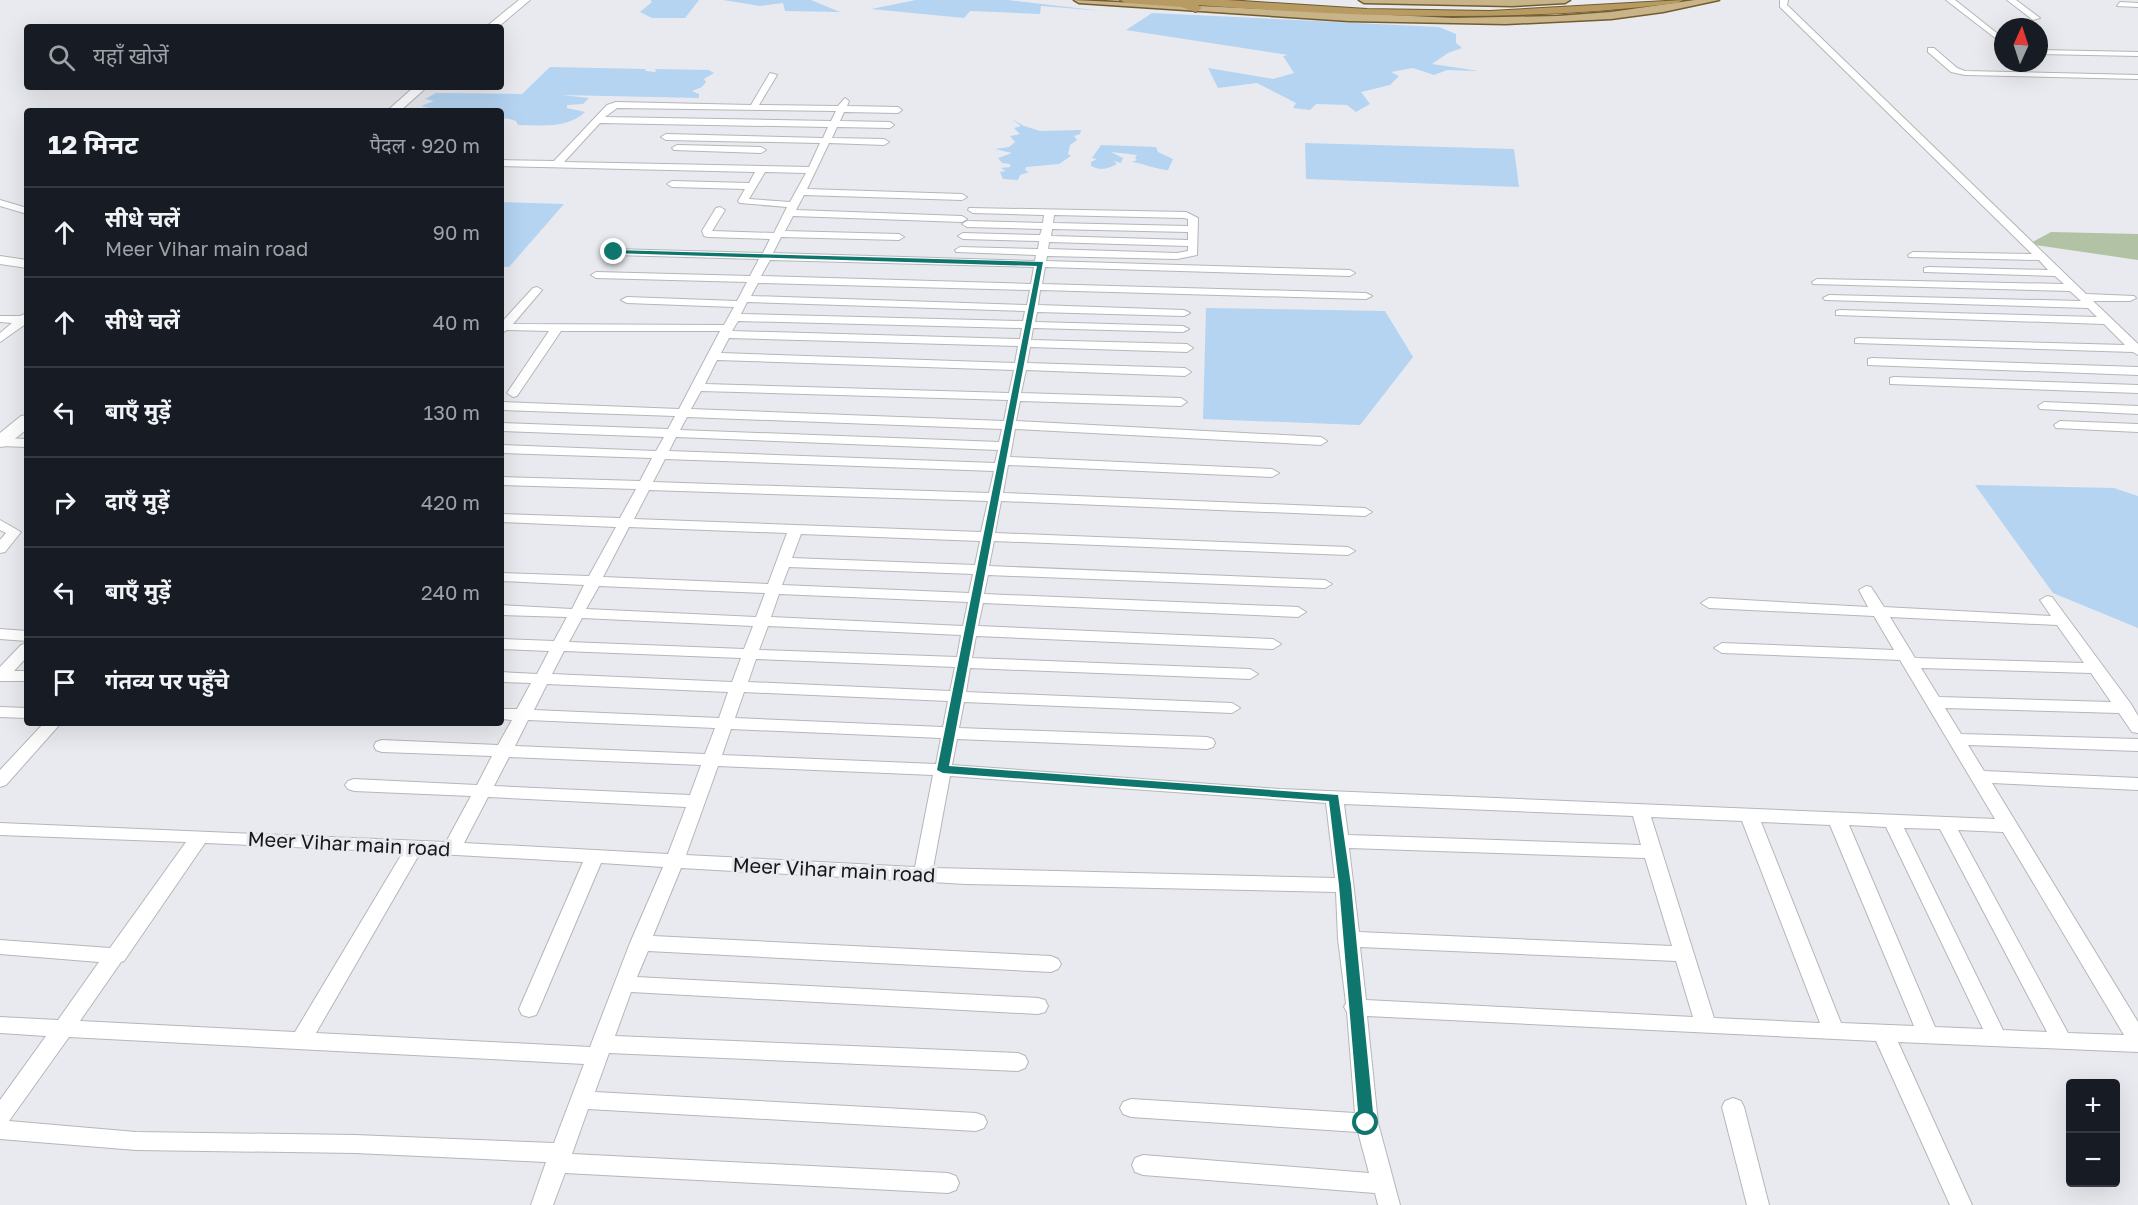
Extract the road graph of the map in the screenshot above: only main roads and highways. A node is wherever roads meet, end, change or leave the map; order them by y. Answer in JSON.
{"nodes":[{"id":1,"x":525,"y":0,"type":"edge"},
{"id":2,"x":1078,"y":0,"type":"edge"},
{"id":3,"x":1126,"y":0,"type":"edge"},
{"id":4,"x":1181,"y":0,"type":"edge"},
{"id":5,"x":1256,"y":0,"type":"edge"},
{"id":6,"x":1364,"y":0,"type":"edge"},
{"id":7,"x":1565,"y":0,"type":"edge"},
{"id":8,"x":1630,"y":0,"type":"edge"},
{"id":9,"x":1677,"y":0,"type":"edge"},
{"id":10,"x":1714,"y":0,"type":"edge"},
{"id":11,"x":1198,"y":9,"type":"junction"},
{"id":12,"x":495,"y":24,"type":"edge"},
{"id":13,"x":418,"y":90,"type":"edge"},
{"id":14,"x":396,"y":108,"type":"edge"},
{"id":15,"x":24,"y":422,"type":"edge"},
{"id":16,"x":0,"y":442,"type":"edge"}],
"edges":[{"from":1,"to":12,"type":"main road"},
{"from":2,"to":11,"type":"main road"},
{"from":3,"to":11,"type":"highway"},
{"from":4,"to":9,"type":"highway"},
{"from":5,"to":8,"type":"highway"},
{"from":6,"to":7,"type":"main road"},
{"from":10,"to":11,"type":"main road"},
{"from":13,"to":14,"type":"main road"},
{"from":15,"to":16,"type":"main road"}]}
